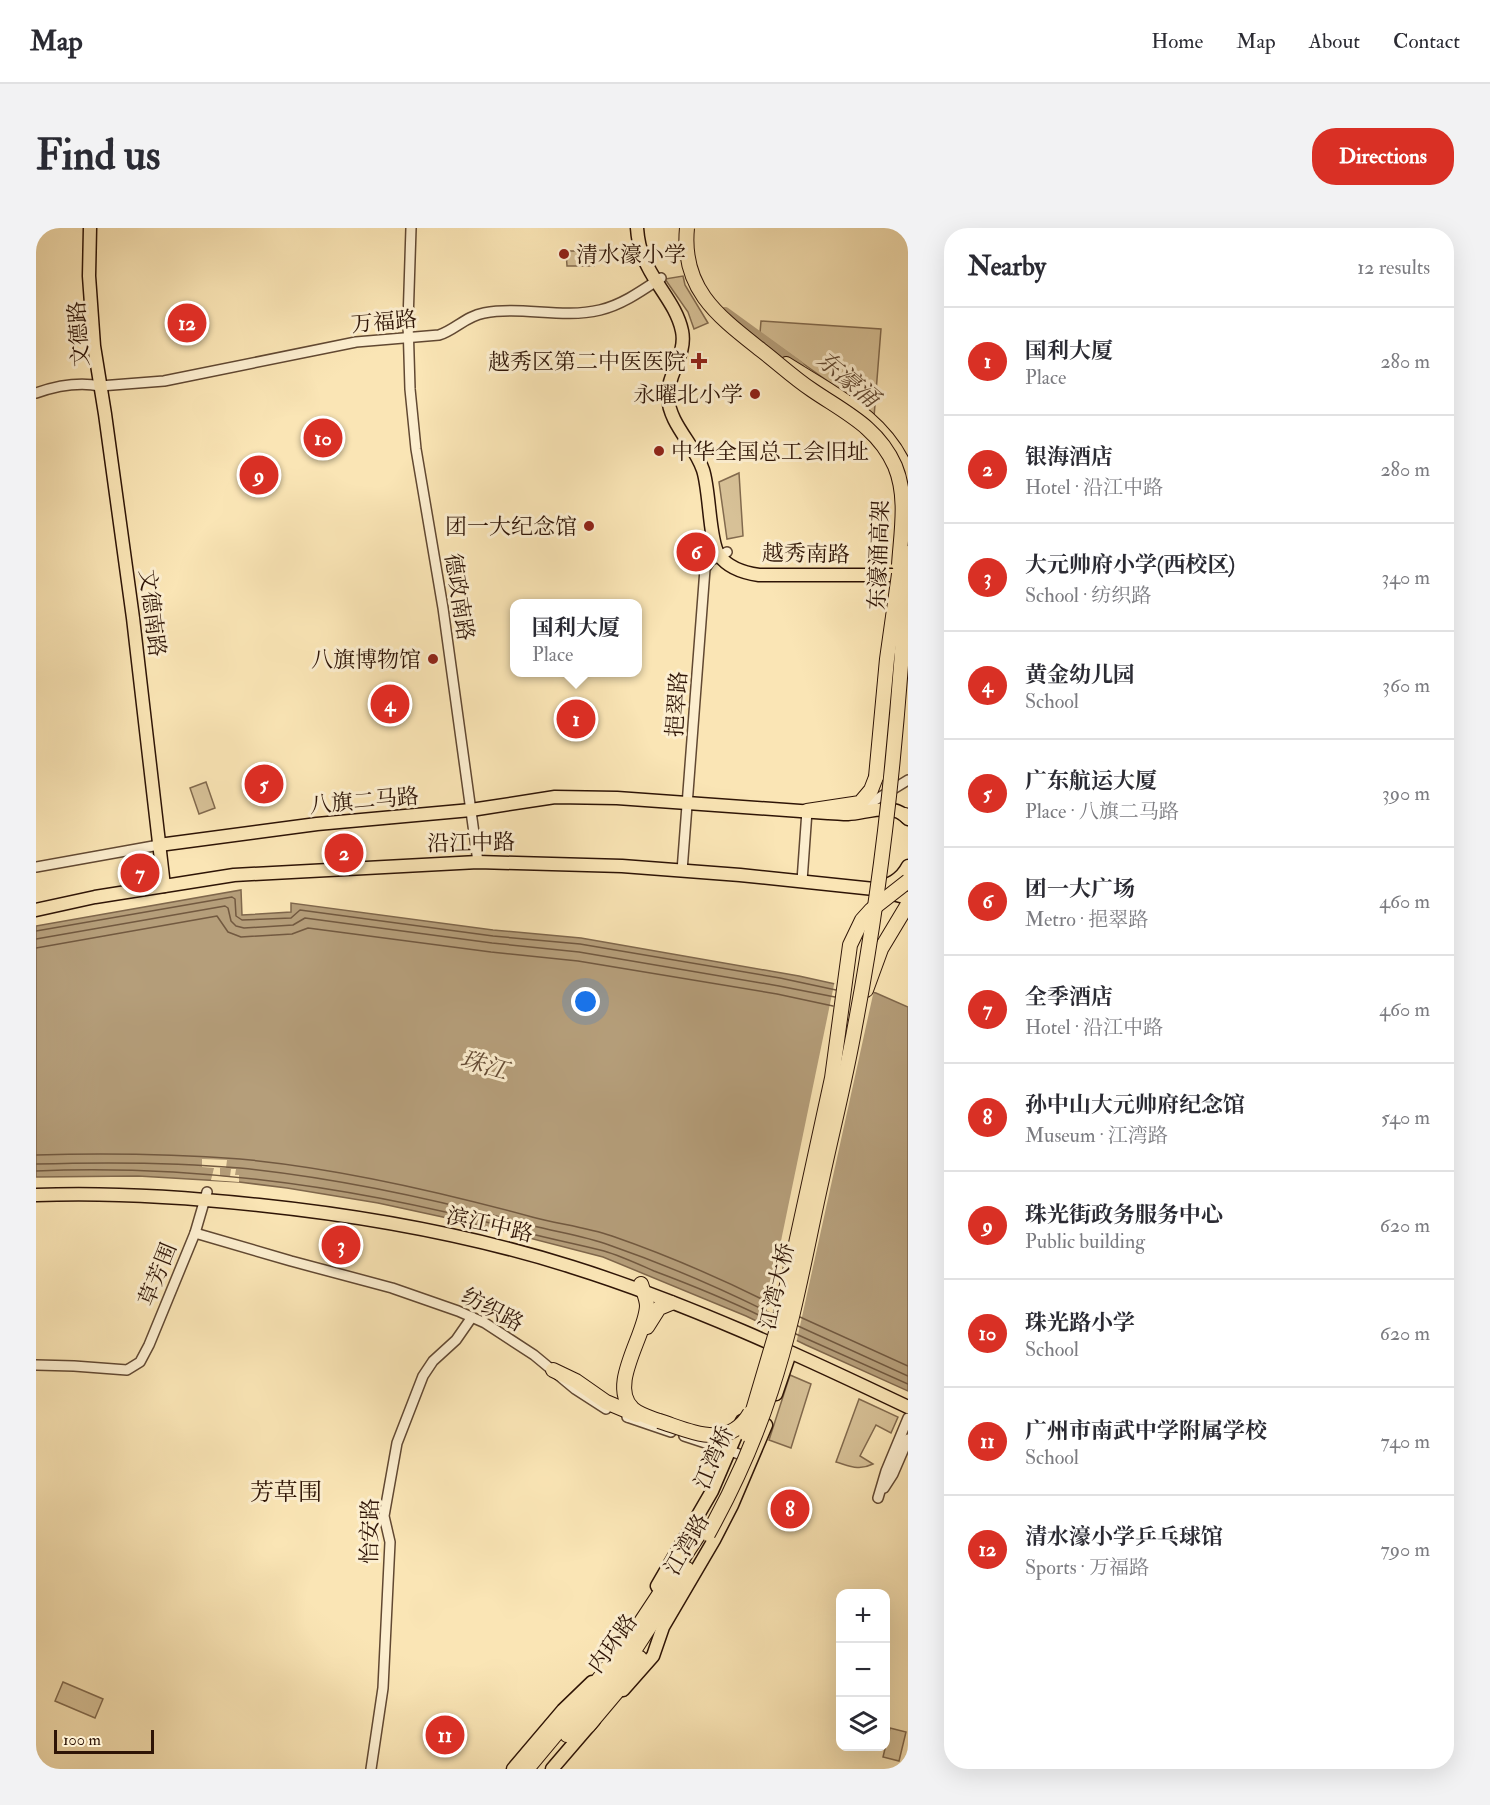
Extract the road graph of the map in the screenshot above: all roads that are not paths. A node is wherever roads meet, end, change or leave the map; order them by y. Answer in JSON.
{"nodes":[{"id":1,"x":90,"y":228,"type":"edge"},
{"id":2,"x":97,"y":228,"type":"edge"},
{"id":3,"x":411,"y":228,"type":"edge"},
{"id":4,"x":637,"y":228,"type":"edge"},
{"id":5,"x":644,"y":228,"type":"edge"},
{"id":6,"x":688,"y":228,"type":"edge"},
{"id":7,"x":659,"y":279,"type":"junction"},
{"id":8,"x":408,"y":338,"type":"junction"},
{"id":9,"x":757,"y":345,"type":"junction"},
{"id":10,"x":100,"y":386,"type":"junction"},
{"id":11,"x":36,"y":393,"type":"edge"},
{"id":12,"x":36,"y":399,"type":"edge"},
{"id":13,"x":908,"y":475,"type":"edge"},
{"id":14,"x":908,"y":506,"type":"edge"},
{"id":15,"x":908,"y":553,"type":"edge"},
{"id":16,"x":723,"y":554,"type":"junction"},
{"id":17,"x":899,"y":572,"type":"edge"},
{"id":18,"x":908,"y":780,"type":"edge"},
{"id":19,"x":688,"y":804,"type":"junction"},
{"id":20,"x":471,"y":810,"type":"junction"},
{"id":21,"x":807,"y":811,"type":"junction"},
{"id":22,"x":849,"y":814,"type":"junction"},
{"id":23,"x":907,"y":817,"type":"edge"},
{"id":24,"x":159,"y":845,"type":"junction"},
{"id":25,"x":478,"y":862,"type":"junction"},
{"id":26,"x":908,"y":866,"type":"edge"},
{"id":27,"x":36,"y":867,"type":"edge"},
{"id":28,"x":682,"y":871,"type":"junction"},
{"id":29,"x":802,"y":881,"type":"junction"},
{"id":30,"x":908,"y":881,"type":"edge"},
{"id":31,"x":169,"y":885,"type":"junction"},
{"id":32,"x":874,"y":889,"type":"junction"},
{"id":33,"x":908,"y":898,"type":"edge"},
{"id":34,"x":908,"y":904,"type":"edge"},
{"id":35,"x":36,"y":910,"type":"edge"},
{"id":36,"x":849,"y":1035,"type":"junction"},
{"id":37,"x":832,"y":1078,"type":"junction"},
{"id":38,"x":36,"y":1188,"type":"edge"},
{"id":39,"x":36,"y":1195,"type":"edge"},
{"id":40,"x":206,"y":1196,"type":"junction"},
{"id":41,"x":195,"y":1233,"type":"junction"},
{"id":42,"x":642,"y":1288,"type":"junction"},
{"id":43,"x":671,"y":1302,"type":"junction"},
{"id":44,"x":472,"y":1317,"type":"junction"},
{"id":45,"x":774,"y":1343,"type":"junction"},
{"id":46,"x":637,"y":1344,"type":"junction"},
{"id":47,"x":790,"y":1353,"type":"junction"},
{"id":48,"x":36,"y":1365,"type":"edge"},
{"id":49,"x":553,"y":1370,"type":"junction"},
{"id":50,"x":757,"y":1397,"type":"junction"},
{"id":51,"x":908,"y":1400,"type":"edge"},
{"id":52,"x":908,"y":1407,"type":"edge"},
{"id":53,"x":908,"y":1418,"type":"edge"},
{"id":54,"x":659,"y":1421,"type":"junction"},
{"id":55,"x":908,"y":1439,"type":"edge"},
{"id":56,"x":731,"y":1451,"type":"junction"},
{"id":57,"x":753,"y":1459,"type":"junction"},
{"id":58,"x":705,"y":1533,"type":"junction"},
{"id":59,"x":650,"y":1628,"type":"junction"},
{"id":60,"x":618,"y":1651,"type":"junction"},
{"id":61,"x":640,"y":1658,"type":"junction"},
{"id":62,"x":602,"y":1673,"type":"junction"},
{"id":63,"x":633,"y":1680,"type":"junction"},
{"id":64,"x":588,"y":1726,"type":"junction"},
{"id":65,"x":371,"y":1769,"type":"edge"},
{"id":66,"x":513,"y":1769,"type":"edge"},
{"id":67,"x":527,"y":1769,"type":"edge"},
{"id":68,"x":538,"y":1769,"type":"edge"},
{"id":69,"x":552,"y":1769,"type":"edge"}],
"edges":[{"from":1,"to":10,"type":"main road","name":"文德路"},
{"from":2,"to":10,"type":"main road","name":"文德路"},
{"from":3,"to":8,"type":"street","name":"德政南路"},
{"from":4,"to":7,"type":"main road"},
{"from":5,"to":7,"type":"main road"},
{"from":6,"to":9,"type":"highway","name":"东濠涌高架","bridge":true},
{"from":6,"to":17,"type":"highway","name":"东濠涌高架","bridge":true},
{"from":7,"to":8,"type":"street","name":"万福路"},
{"from":7,"to":16,"type":"main road"},
{"from":8,"to":10,"type":"street","name":"万福路"},
{"from":8,"to":20,"type":"street","name":"德政南路"},
{"from":9,"to":13,"type":"highway","bridge":true},
{"from":9,"to":14,"type":"highway","name":"东濠涌高架","bridge":true},
{"from":10,"to":11,"type":"street","name":"万福路"},
{"from":10,"to":12,"type":"street","name":"万福路"},
{"from":10,"to":24,"type":"main road","name":"文德南路"},
{"from":15,"to":36,"type":"highway","name":"东濠涌高架","bridge":true},
{"from":16,"to":17,"type":"main road","name":"越秀南路"},
{"from":16,"to":19,"type":"street","name":"挹翠路"},
{"from":17,"to":21,"type":"highway","bridge":true},
{"from":17,"to":36,"type":"highway","name":"东濠涌高架","bridge":true},
{"from":18,"to":22,"type":"street"},
{"from":19,"to":20,"type":"main road","name":"八旗二马路"},
{"from":19,"to":21,"type":"main road","name":"八旗二马路"},
{"from":19,"to":28,"type":"street","name":"挹翠路"},
{"from":20,"to":24,"type":"main road","name":"八旗二马路"},
{"from":20,"to":25,"type":"street","name":"德政南路"},
{"from":21,"to":22,"type":"main road","name":"八旗二马路"},
{"from":21,"to":29,"type":"street"},
{"from":22,"to":23,"type":"main road","name":"八旗二马路"},
{"from":24,"to":27,"type":"street","name":"八旗二马路"},
{"from":24,"to":31,"type":"main road","name":"文德南路"},
{"from":25,"to":28,"type":"main road","name":"沿江中路"},
{"from":25,"to":31,"type":"main road","name":"沿江中路"},
{"from":26,"to":32,"type":"main road"},
{"from":28,"to":29,"type":"main road","name":"沿江中路"},
{"from":29,"to":32,"type":"main road","name":"沿江中路"},
{"from":30,"to":37,"type":"highway","bridge":true},
{"from":31,"to":35,"type":"main road","name":"沿江中路"},
{"from":32,"to":33,"type":"main road","name":"沿江中路"},
{"from":34,"to":36,"type":"highway","bridge":true},
{"from":36,"to":37,"type":"highway","bridge":true},
{"from":36,"to":58,"type":"highway","name":"江湾大桥","bridge":true},
{"from":37,"to":50,"type":"highway","name":"江湾大桥","bridge":true},
{"from":38,"to":40,"type":"main road","name":"滨江中路"},
{"from":39,"to":40,"type":"main road","name":"滨江中路"},
{"from":40,"to":41,"type":"street","name":"草芳围"},
{"from":40,"to":42,"type":"main road","name":"滨江中路"},
{"from":41,"to":44,"type":"street","name":"纺织路"},
{"from":41,"to":48,"type":"street","name":"草芳围"},
{"from":42,"to":43,"type":"main road","name":"滨江中路"},
{"from":42,"to":45,"type":"main road","name":"滨江中路"},
{"from":42,"to":46,"type":"highway"},
{"from":43,"to":45,"type":"main road","name":"滨江中路"},
{"from":43,"to":46,"type":"highway"},
{"from":44,"to":49,"type":"street","name":"纺织路"},
{"from":44,"to":65,"type":"street","name":"怡安路"},
{"from":45,"to":47,"type":"main road","name":"滨江中路"},
{"from":45,"to":51,"type":"main road","name":"滨江中路"},
{"from":45,"to":56,"type":"main road","name":"江湾路"},
{"from":46,"to":54,"type":"highway"},
{"from":47,"to":52,"type":"main road","name":"滨江中路"},
{"from":47,"to":57,"type":"main road","name":"江湾路"},
{"from":49,"to":54,"type":"highway"},
{"from":49,"to":56,"type":"street","name":"纺织路"},
{"from":50,"to":54,"type":"highway","bridge":true},
{"from":50,"to":58,"type":"highway","name":"江湾桥","bridge":true},
{"from":53,"to":55,"type":"street"},
{"from":56,"to":57,"type":"street","name":"纺织路"},
{"from":56,"to":60,"type":"main road","name":"江湾路"},
{"from":57,"to":63,"type":"main road","name":"江湾路"},
{"from":58,"to":59,"type":"highway","name":"内环路"},
{"from":58,"to":60,"type":"highway","name":"内环路"},
{"from":59,"to":61,"type":"highway"},
{"from":59,"to":68,"type":"highway","name":"内环路"},
{"from":60,"to":62,"type":"highway","name":"内环路"},
{"from":61,"to":63,"type":"highway"},
{"from":61,"to":64,"type":"highway"},
{"from":62,"to":66,"type":"main road"},
{"from":62,"to":67,"type":"highway","name":"内环路"},
{"from":63,"to":64,"type":"main road","name":"江湾路"},
{"from":64,"to":69,"type":"main road","name":"江湾路"}]}
